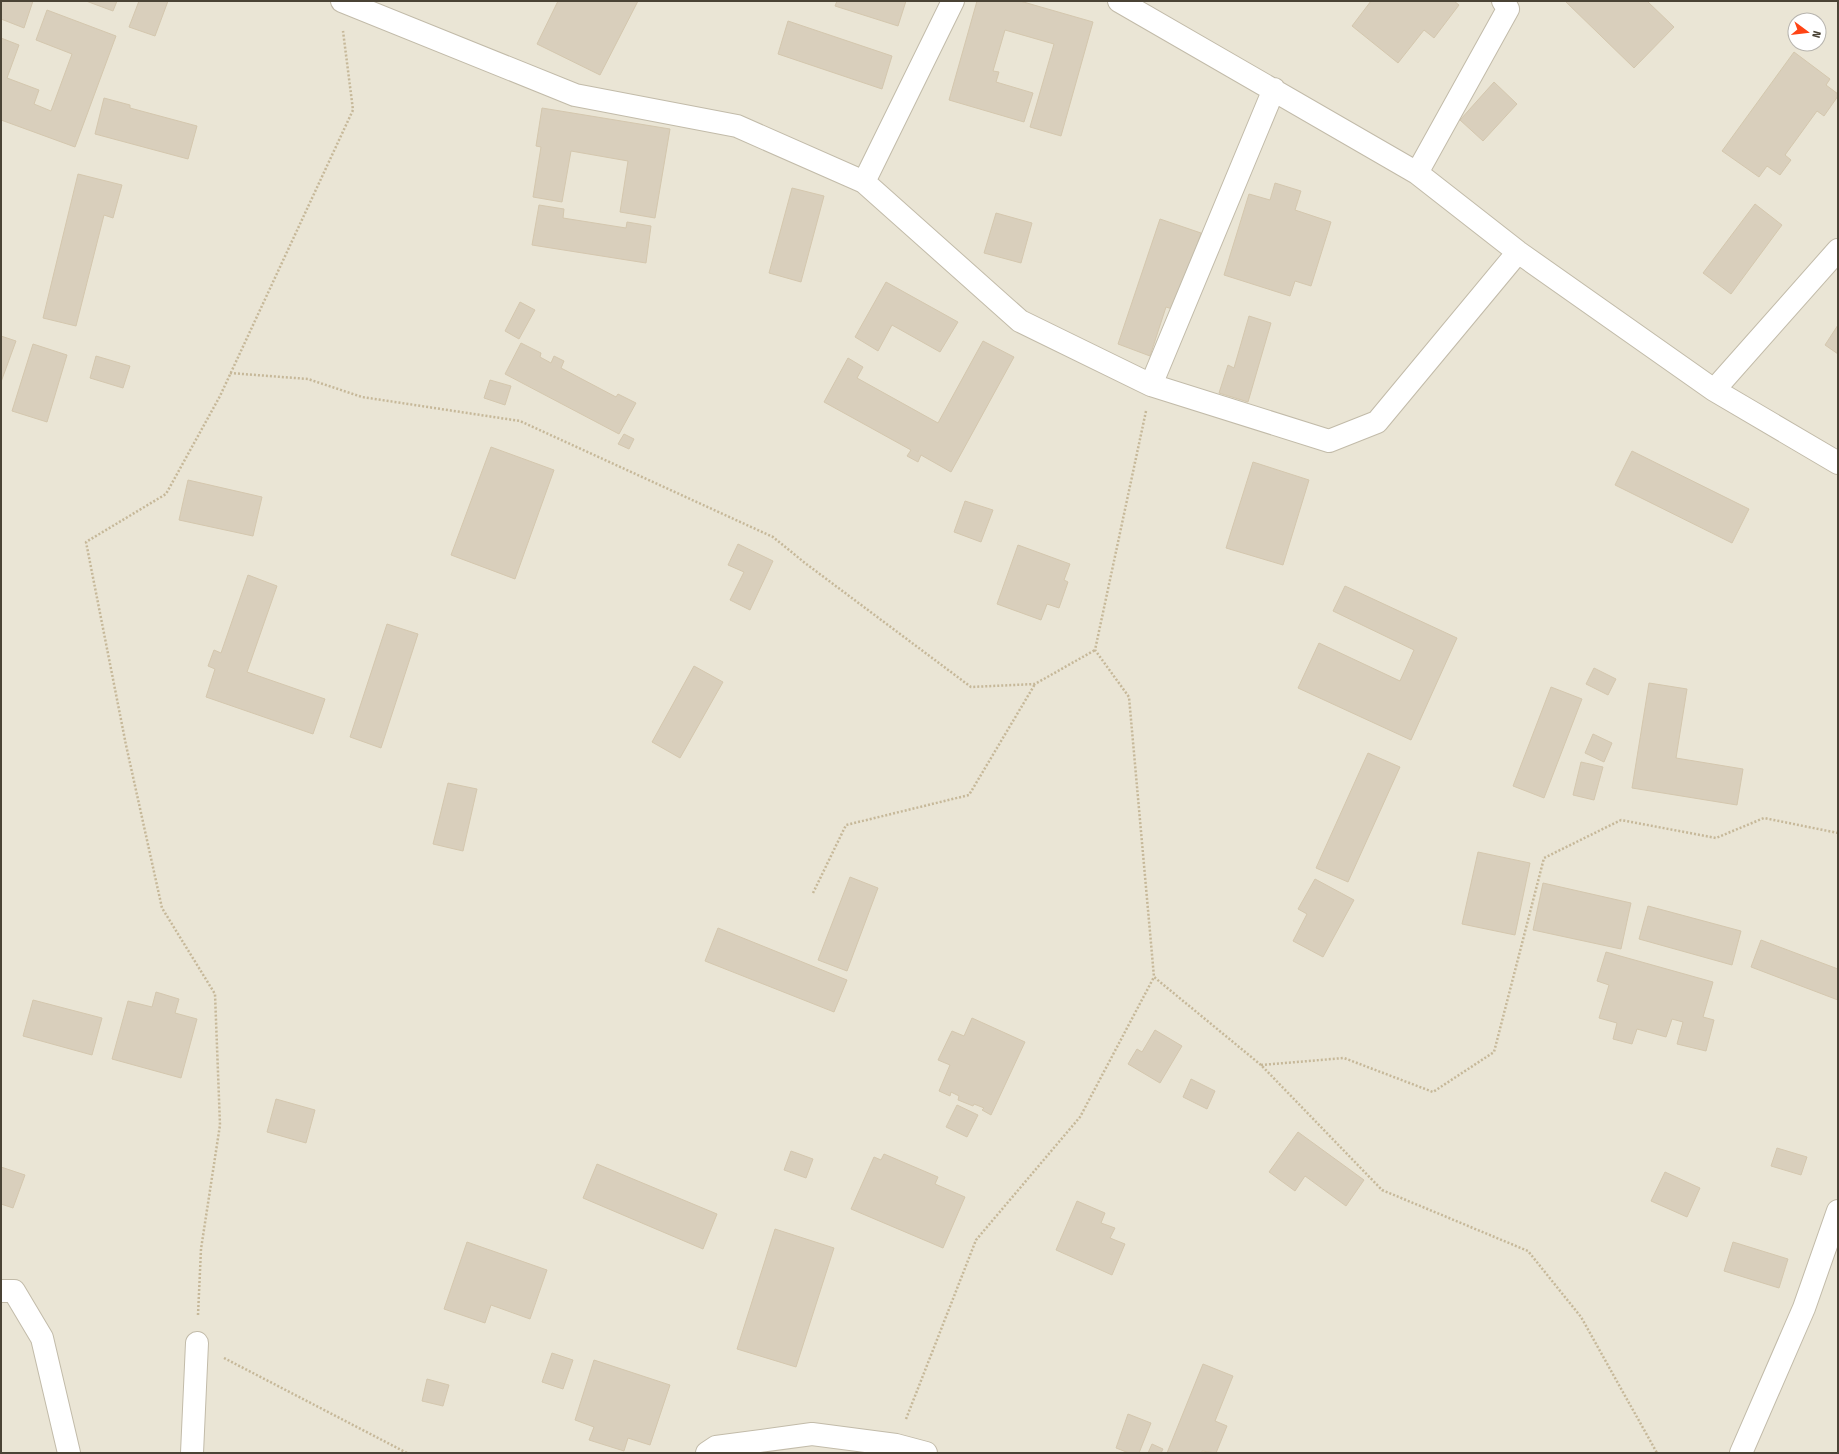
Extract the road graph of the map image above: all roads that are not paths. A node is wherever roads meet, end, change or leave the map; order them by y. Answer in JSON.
{"nodes":[{"id":1,"x":342,"y":1,"type":"edge"},
{"id":2,"x":953,"y":1,"type":"edge"},
{"id":3,"x":1119,"y":1,"type":"edge"},
{"id":4,"x":1503,"y":1,"type":"edge"},
{"id":5,"x":1274,"y":89,"type":"junction"},
{"id":6,"x":1417,"y":173,"type":"junction"},
{"id":7,"x":864,"y":182,"type":"junction"},
{"id":8,"x":1838,"y":250,"type":"edge"},
{"id":9,"x":1518,"y":252,"type":"junction"},
{"id":10,"x":1151,"y":385,"type":"junction"},
{"id":11,"x":1714,"y":390,"type":"junction"},
{"id":12,"x":1838,"y":463,"type":"edge"},
{"id":13,"x":1838,"y":1211,"type":"edge"},
{"id":14,"x":1,"y":1291,"type":"edge"},
{"id":15,"x":197,"y":1343,"type":"road end"},
{"id":16,"x":70,"y":1453,"type":"edge"},
{"id":17,"x":192,"y":1453,"type":"edge"},
{"id":18,"x":708,"y":1453,"type":"edge"},
{"id":19,"x":926,"y":1453,"type":"edge"},
{"id":20,"x":1741,"y":1453,"type":"edge"}],
"edges":[{"from":1,"to":7,"type":"street"},
{"from":2,"to":7,"type":"street"},
{"from":3,"to":5,"type":"street"},
{"from":4,"to":6,"type":"street"},
{"from":5,"to":6,"type":"street"},
{"from":5,"to":10,"type":"street"},
{"from":6,"to":9,"type":"street"},
{"from":7,"to":10,"type":"street"},
{"from":8,"to":11,"type":"street"},
{"from":9,"to":10,"type":"street"},
{"from":9,"to":11,"type":"street"},
{"from":11,"to":12,"type":"street"},
{"from":13,"to":20,"type":"street"},
{"from":14,"to":16,"type":"street"},
{"from":15,"to":17,"type":"street"},
{"from":18,"to":19,"type":"street"}]}
